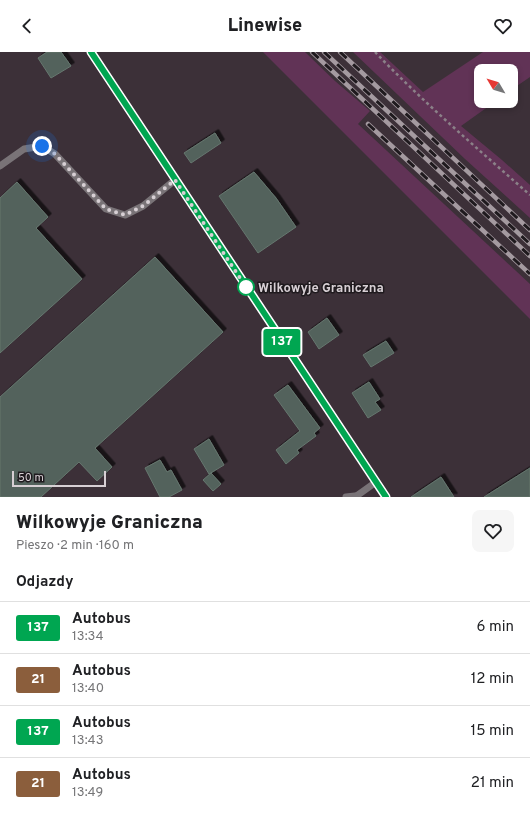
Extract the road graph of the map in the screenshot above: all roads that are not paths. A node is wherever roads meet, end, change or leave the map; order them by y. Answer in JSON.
{"nodes":[{"id":1,"x":91,"y":52,"type":"edge"},
{"id":2,"x":0,"y":166,"type":"edge"},
{"id":3,"x":175,"y":180,"type":"junction"},
{"id":4,"x":376,"y":482,"type":"junction"},
{"id":5,"x":355,"y":496,"type":"edge"},
{"id":6,"x":346,"y":497,"type":"edge"},
{"id":7,"x":386,"y":497,"type":"edge"}],
"edges":[{"from":1,"to":3,"type":"street"},
{"from":2,"to":3,"type":"lane"},
{"from":3,"to":4,"type":"street"},
{"from":4,"to":5,"type":"lane"},
{"from":4,"to":7,"type":"street"},
{"from":5,"to":6,"type":"lane"}]}
